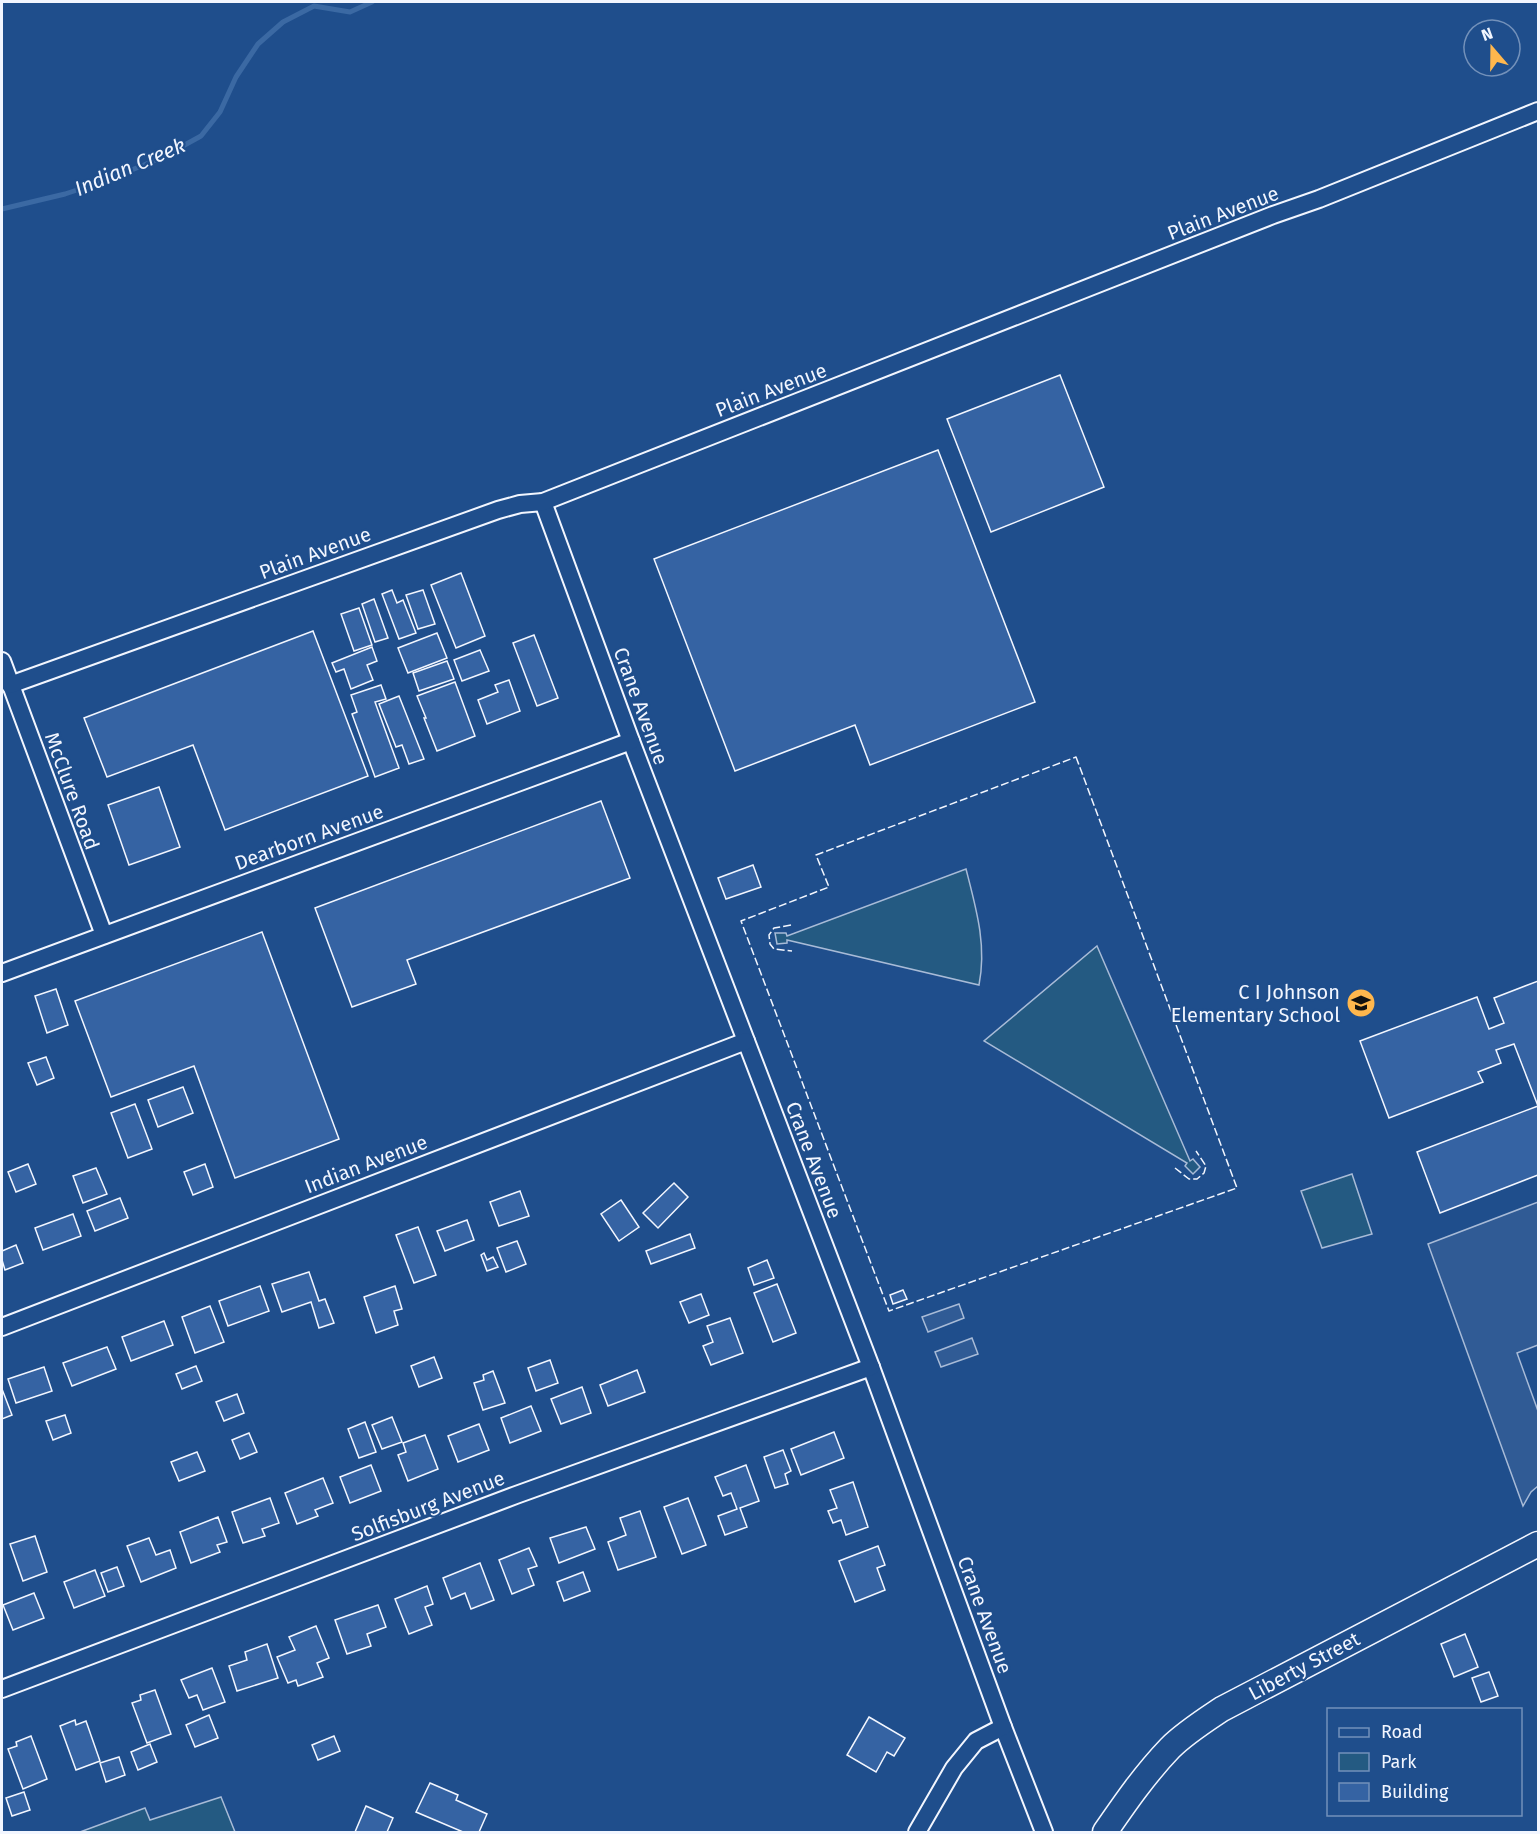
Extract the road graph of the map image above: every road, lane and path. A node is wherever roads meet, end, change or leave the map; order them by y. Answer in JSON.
{"nodes":[{"id":1,"x":1539,"y":111,"type":"edge"},
{"id":2,"x":543,"y":502,"type":"junction"},
{"id":3,"x":2,"y":661,"type":"edge"},
{"id":4,"x":10,"y":685,"type":"junction"},
{"id":5,"x":631,"y":741,"type":"junction"},
{"id":6,"x":104,"y":935,"type":"junction"},
{"id":7,"x":2,"y":973,"type":"edge"},
{"id":8,"x":746,"y":1041,"type":"junction"},
{"id":9,"x":2,"y":1327,"type":"edge"},
{"id":10,"x":871,"y":1367,"type":"junction"},
{"id":11,"x":1539,"y":1544,"type":"edge"},
{"id":12,"x":2,"y":1689,"type":"edge"},
{"id":13,"x":1003,"y":1727,"type":"junction"},
{"id":14,"x":917,"y":1833,"type":"edge"},
{"id":15,"x":1044,"y":1833,"type":"edge"},
{"id":16,"x":1105,"y":1833,"type":"edge"}],
"edges":[{"from":1,"to":2,"type":"street","name":"Plain Avenue"},
{"from":2,"to":4,"type":"street","name":"Plain Avenue"},
{"from":2,"to":5,"type":"street","name":"Crane Avenue"},
{"from":3,"to":4,"type":"street","name":"McClure Road"},
{"from":4,"to":6,"type":"street","name":"McClure Road"},
{"from":5,"to":6,"type":"street","name":"Dearborn Avenue"},
{"from":5,"to":8,"type":"street","name":"Crane Avenue"},
{"from":6,"to":7,"type":"street","name":"Dearborn Avenue"},
{"from":8,"to":9,"type":"street","name":"Indian Avenue"},
{"from":8,"to":10,"type":"street","name":"Crane Avenue"},
{"from":10,"to":12,"type":"street","name":"Solfisburg Avenue"},
{"from":10,"to":13,"type":"street","name":"Crane Avenue"},
{"from":11,"to":16,"type":"street","name":"Liberty Street"},
{"from":13,"to":14,"type":"street"},
{"from":13,"to":15,"type":"street","name":"Crane Avenue"}]}
